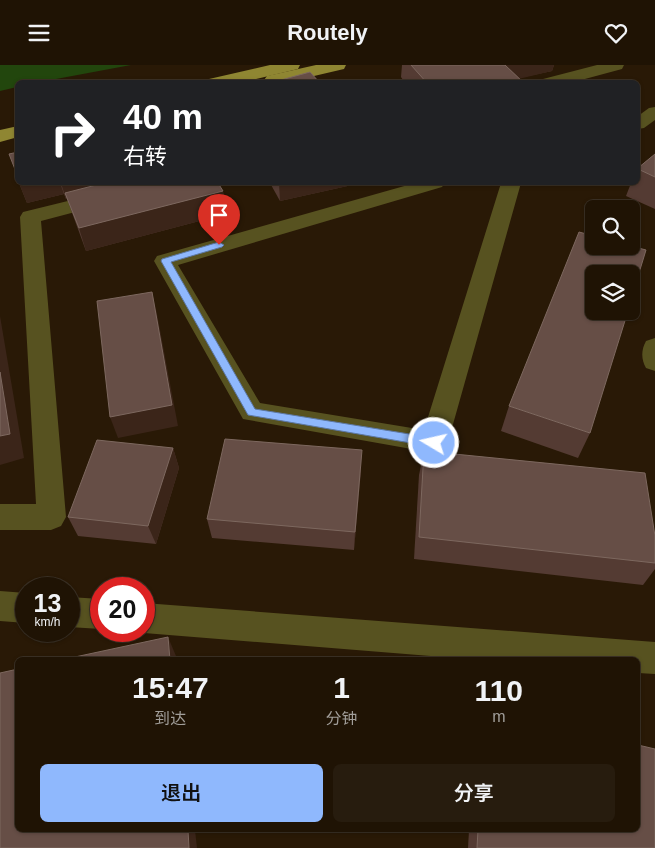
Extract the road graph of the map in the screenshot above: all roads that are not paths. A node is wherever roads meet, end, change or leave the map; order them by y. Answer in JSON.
{"nodes":[{"id":1,"x":292,"y":65,"type":"edge"},
{"id":2,"x":338,"y":65,"type":"edge"},
{"id":3,"x":616,"y":65,"type":"edge"},
{"id":4,"x":227,"y":80,"type":"edge"},
{"id":5,"x":275,"y":80,"type":"edge"},
{"id":6,"x":560,"y":80,"type":"edge"},
{"id":7,"x":655,"y":112,"type":"edge"},
{"id":8,"x":640,"y":123,"type":"edge"},
{"id":9,"x":15,"y":132,"type":"edge"},
{"id":10,"x":0,"y":136,"type":"edge"},
{"id":11,"x":15,"y":144,"type":"edge"},
{"id":12,"x":0,"y":148,"type":"edge"},
{"id":13,"x":155,"y":185,"type":"edge"},
{"id":14,"x":428,"y":185,"type":"edge"},
{"id":15,"x":510,"y":185,"type":"edge"},
{"id":16,"x":655,"y":347,"type":"edge"},
{"id":17,"x":655,"y":362,"type":"edge"},
{"id":18,"x":0,"y":517,"type":"edge"},
{"id":19,"x":0,"y":606,"type":"edge"},
{"id":20,"x":15,"y":608,"type":"edge"},
{"id":21,"x":155,"y":619,"type":"edge"},
{"id":22,"x":655,"y":658,"type":"edge"}],
"edges":[{"from":1,"to":4,"type":"main road"},
{"from":2,"to":5,"type":"main road"},
{"from":3,"to":6,"type":"street"},
{"from":7,"to":8,"type":"street"},
{"from":9,"to":10,"type":"main road"},
{"from":11,"to":12,"type":"main road"},
{"from":13,"to":18,"type":"street"},
{"from":14,"to":15,"type":"street"},
{"from":16,"to":17,"type":"street"},
{"from":19,"to":20,"type":"street"},
{"from":21,"to":22,"type":"street"}]}
